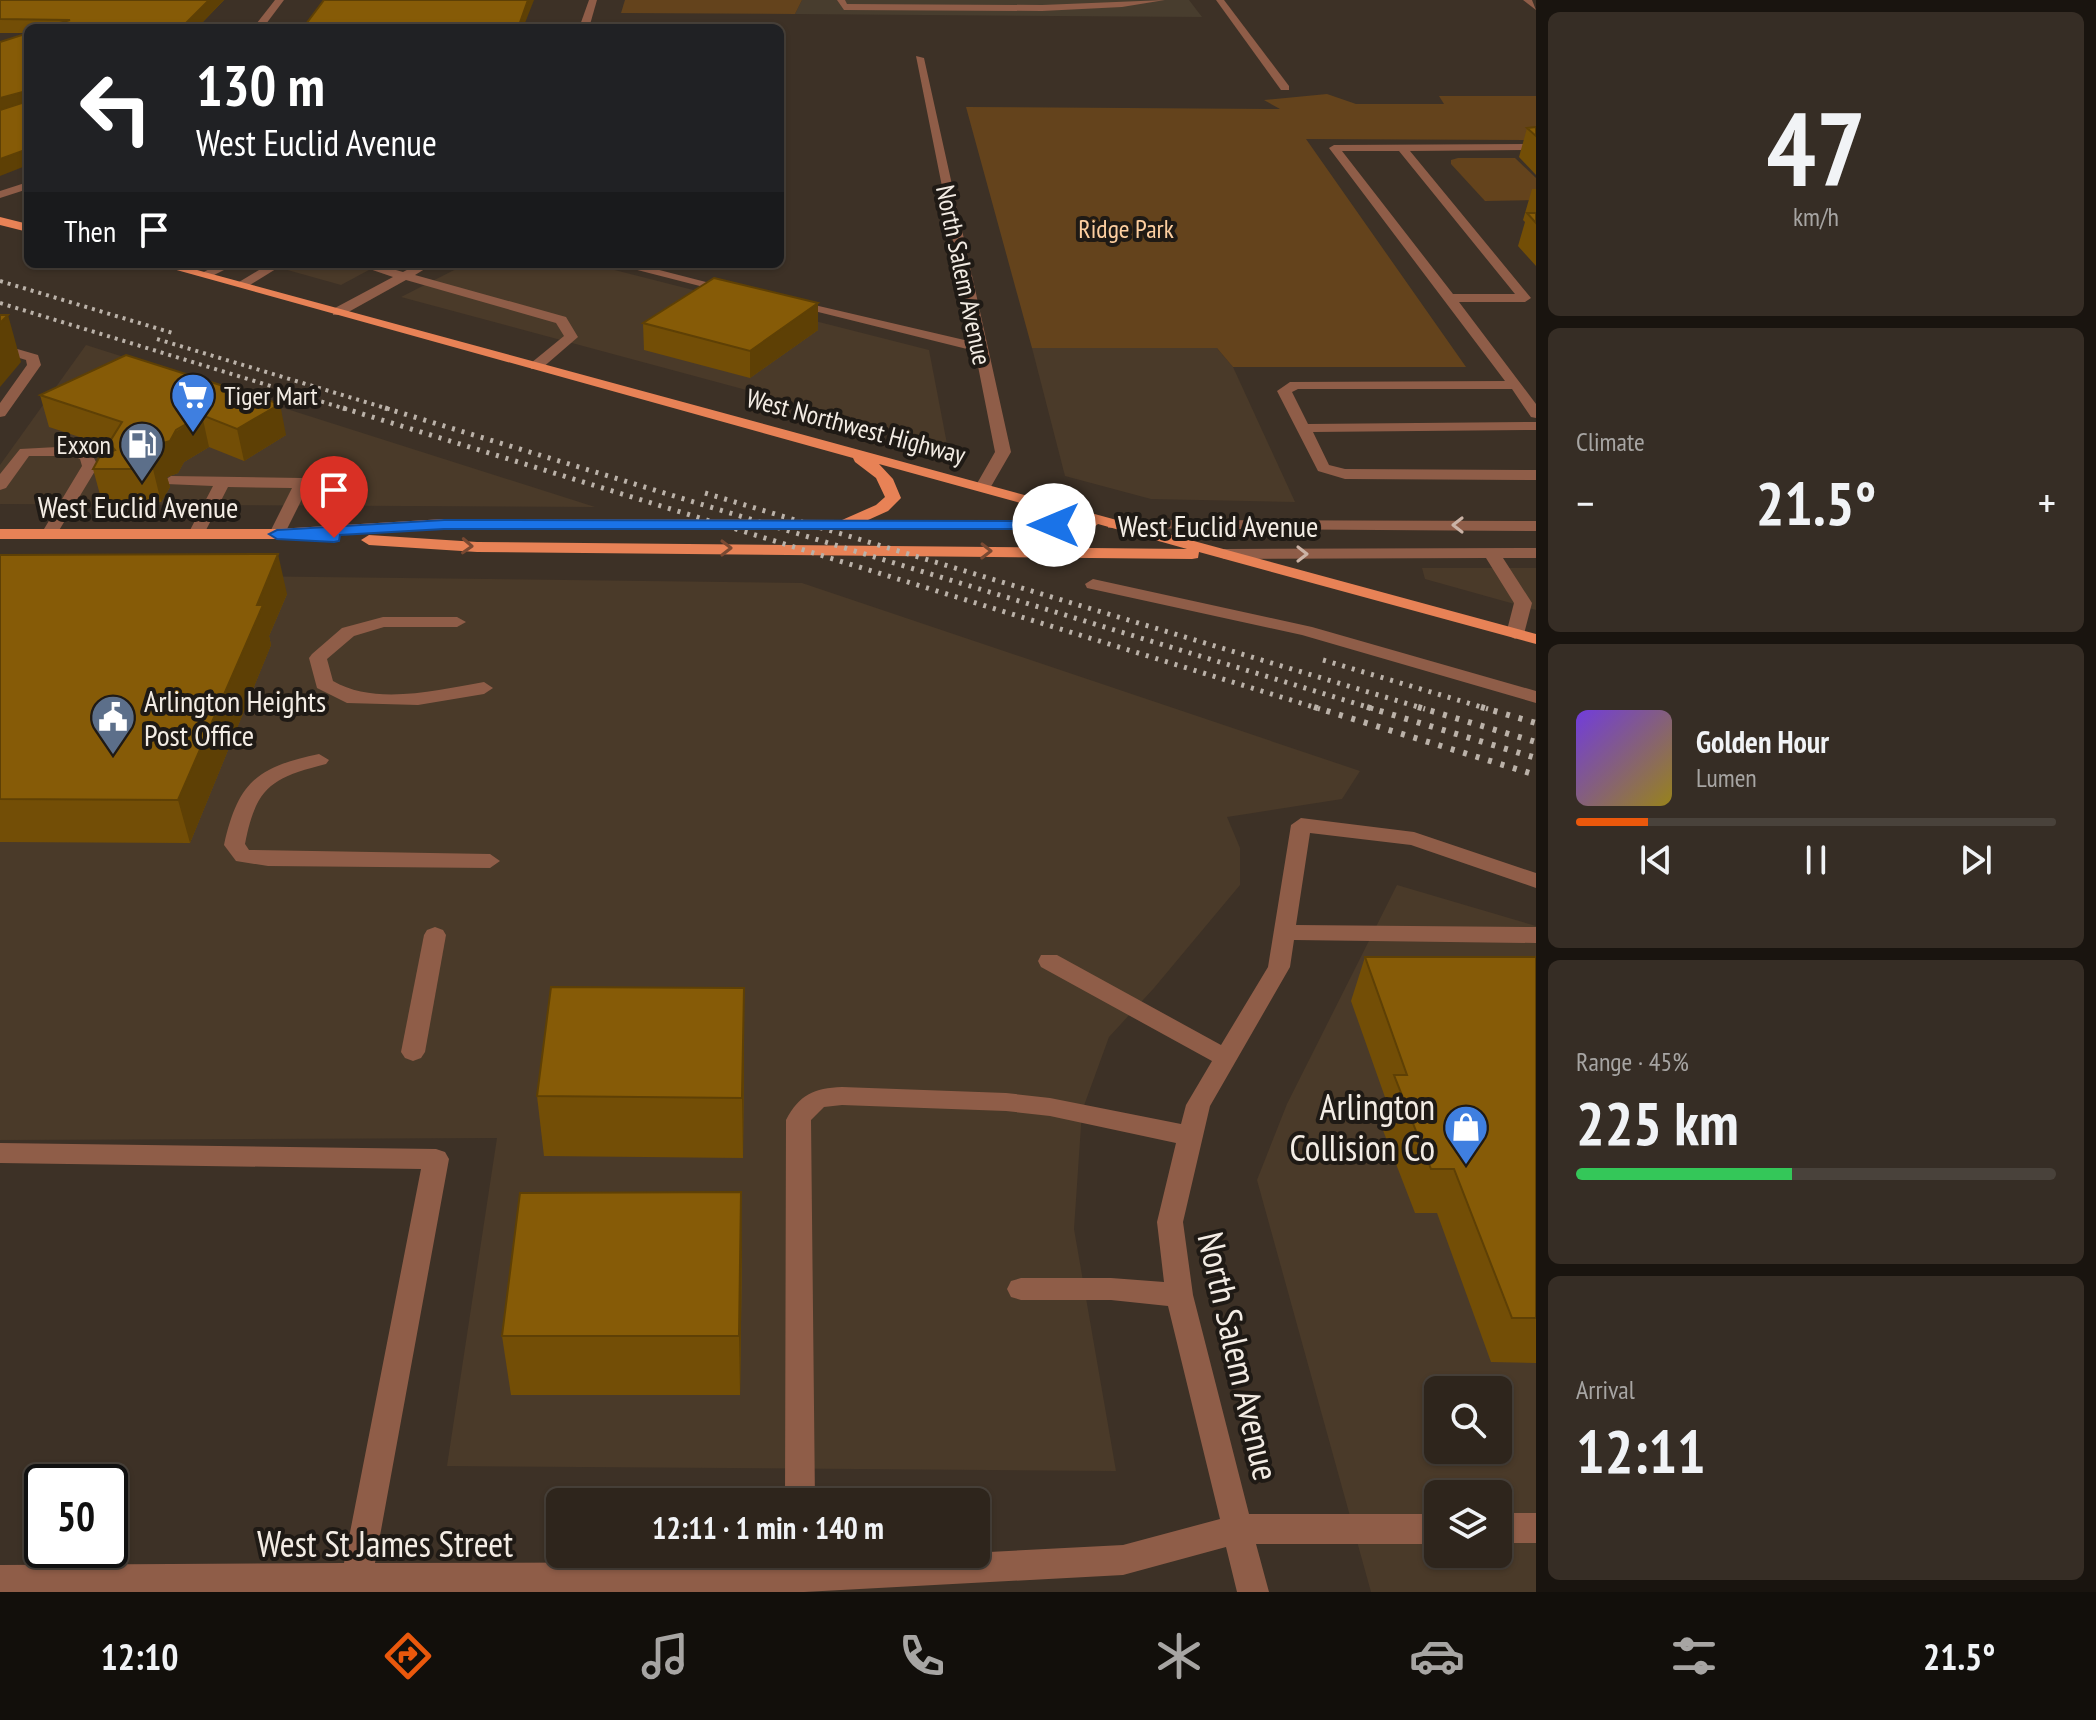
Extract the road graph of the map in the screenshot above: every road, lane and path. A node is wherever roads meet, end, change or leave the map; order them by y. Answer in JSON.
{"nodes":[{"id":1,"x":280,"y":0,"type":"edge"},
{"id":2,"x":593,"y":0,"type":"edge"},
{"id":3,"x":841,"y":0,"type":"edge"},
{"id":4,"x":1161,"y":0,"type":"edge"},
{"id":5,"x":1220,"y":0,"type":"edge"},
{"id":6,"x":1527,"y":0,"type":"edge"},
{"id":7,"x":1536,"y":7,"type":"edge"},
{"id":8,"x":261,"y":24,"type":"edge"},
{"id":9,"x":585,"y":24,"type":"edge"},
{"id":10,"x":919,"y":58,"type":"dead end"},
{"id":11,"x":1285,"y":88,"type":"dead end"},
{"id":12,"x":1536,"y":147,"type":"edge"},
{"id":13,"x":1402,"y":148,"type":"junction"},
{"id":14,"x":24,"y":186,"type":"edge"},
{"id":15,"x":0,"y":195,"type":"edge"},
{"id":16,"x":0,"y":221,"type":"edge"},
{"id":17,"x":24,"y":227,"type":"edge"},
{"id":18,"x":177,"y":268,"type":"edge"},
{"id":19,"x":221,"y":268,"type":"edge"},
{"id":20,"x":271,"y":268,"type":"edge"},
{"id":21,"x":376,"y":268,"type":"edge"},
{"id":22,"x":420,"y":268,"type":"edge"},
{"id":23,"x":637,"y":268,"type":"edge"},
{"id":24,"x":204,"y":275,"type":"junction"},
{"id":25,"x":406,"y":276,"type":"junction"},
{"id":26,"x":240,"y":285,"type":"junction"},
{"id":27,"x":740,"y":292,"type":"edge"},
{"id":28,"x":1448,"y":298,"type":"junction"},
{"id":29,"x":785,"y":303,"type":"edge"},
{"id":30,"x":338,"y":312,"type":"junction"},
{"id":31,"x":0,"y":348,"type":"edge"},
{"id":32,"x":980,"y":348,"type":"junction"},
{"id":33,"x":536,"y":366,"type":"junction"},
{"id":34,"x":1516,"y":385,"type":"junction"},
{"id":35,"x":0,"y":413,"type":"edge"},
{"id":36,"x":1536,"y":414,"type":"edge"},
{"id":37,"x":1536,"y":426,"type":"edge"},
{"id":38,"x":1303,"y":428,"type":"junction"},
{"id":39,"x":843,"y":449,"type":"junction"},
{"id":40,"x":1536,"y":475,"type":"edge"},
{"id":41,"x":102,"y":481,"type":"edge"},
{"id":42,"x":171,"y":481,"type":"dead end"},
{"id":43,"x":222,"y":483,"type":"junction"},
{"id":44,"x":0,"y":485,"type":"edge"},
{"id":45,"x":983,"y":487,"type":"junction"},
{"id":46,"x":76,"y":488,"type":"junction"},
{"id":47,"x":1114,"y":525,"type":"junction"},
{"id":48,"x":842,"y":526,"type":"junction"},
{"id":49,"x":1536,"y":526,"type":"edge"},
{"id":50,"x":0,"y":534,"type":"edge"},
{"id":51,"x":49,"y":534,"type":"junction"},
{"id":52,"x":196,"y":534,"type":"junction"},
{"id":53,"x":277,"y":534,"type":"junction"},
{"id":54,"x":1491,"y":553,"type":"junction"},
{"id":55,"x":1536,"y":553,"type":"edge"},
{"id":56,"x":1224,"y":554,"type":"junction"},
{"id":57,"x":1093,"y":584,"type":"dead end"},
{"id":58,"x":457,"y":622,"type":"dead end"},
{"id":59,"x":1515,"y":634,"type":"junction"},
{"id":60,"x":1536,"y":639,"type":"edge"},
{"id":61,"x":484,"y":688,"type":"dead end"},
{"id":62,"x":1536,"y":697,"type":"edge"},
{"id":63,"x":319,"y":760,"type":"dead end"},
{"id":64,"x":490,"y":861,"type":"dead end"},
{"id":65,"x":1536,"y":881,"type":"edge"},
{"id":66,"x":1285,"y":932,"type":"junction"},
{"id":67,"x":435,"y":935,"type":"dead end"},
{"id":68,"x":1536,"y":935,"type":"edge"},
{"id":69,"x":1049,"y":961,"type":"dead end"},
{"id":70,"x":413,"y":1052,"type":"dead end"},
{"id":71,"x":1226,"y":1058,"type":"junction"},
{"id":72,"x":1190,"y":1136,"type":"junction"},
{"id":73,"x":0,"y":1153,"type":"edge"},
{"id":74,"x":1021,"y":1289,"type":"dead end"},
{"id":75,"x":1179,"y":1295,"type":"junction"},
{"id":76,"x":800,"y":1488,"type":"edge"},
{"id":77,"x":1512,"y":1528,"type":"edge"},
{"id":78,"x":1536,"y":1528,"type":"edge"},
{"id":79,"x":1239,"y":1529,"type":"junction"},
{"id":80,"x":1424,"y":1529,"type":"edge"},
{"id":81,"x":990,"y":1562,"type":"edge"},
{"id":82,"x":741,"y":1568,"type":"edge"},
{"id":83,"x":0,"y":1580,"type":"edge"},
{"id":84,"x":356,"y":1581,"type":"junction"},
{"id":85,"x":123,"y":1587,"type":"edge"},
{"id":86,"x":1253,"y":1592,"type":"edge"}],
"edges":[{"from":1,"to":8,"type":"street"},
{"from":2,"to":9,"type":"street"},
{"from":3,"to":4,"type":"street"},
{"from":5,"to":11,"type":"street"},
{"from":6,"to":7,"type":"street"},
{"from":10,"to":32,"type":"street","name":"North Salem Avenue"},
{"from":12,"to":13,"type":"street"},
{"from":13,"to":28,"type":"street"},
{"from":13,"to":28,"type":"street"},
{"from":14,"to":15,"type":"street"},
{"from":16,"to":17,"type":"main road"},
{"from":18,"to":24,"type":"main road","name":"West Northwest Highway"},
{"from":19,"to":24,"type":"street"},
{"from":20,"to":26,"type":"street"},
{"from":21,"to":25,"type":"street"},
{"from":22,"to":25,"type":"street"},
{"from":23,"to":27,"type":"street"},
{"from":24,"to":26,"type":"main road","name":"West Northwest Highway"},
{"from":25,"to":30,"type":"street"},
{"from":25,"to":33,"type":"street"},
{"from":26,"to":30,"type":"main road","name":"West Northwest Highway"},
{"from":28,"to":34,"type":"street"},
{"from":29,"to":32,"type":"street"},
{"from":30,"to":33,"type":"main road","name":"West Northwest Highway"},
{"from":31,"to":35,"type":"street"},
{"from":32,"to":45,"type":"street","name":"North Salem Avenue"},
{"from":33,"to":39,"type":"main road","name":"West Northwest Highway"},
{"from":34,"to":36,"type":"street"},
{"from":34,"to":38,"type":"street"},
{"from":37,"to":38,"type":"street"},
{"from":38,"to":40,"type":"street"},
{"from":39,"to":45,"type":"main road","name":"West Northwest Highway"},
{"from":39,"to":48,"type":"main road"},
{"from":41,"to":46,"type":"street"},
{"from":42,"to":43,"type":"street"},
{"from":43,"to":52,"type":"street"},
{"from":43,"to":53,"type":"street"},
{"from":44,"to":46,"type":"street"},
{"from":45,"to":47,"type":"main road","name":"West Northwest Highway"},
{"from":46,"to":51,"type":"street"},
{"from":47,"to":48,"type":"main road","name":"West Euclid Avenue"},
{"from":49,"to":47,"type":"street","name":"West Euclid Avenue","one_way":true},
{"from":47,"to":56,"type":"main road","name":"West Northwest Highway"},
{"from":48,"to":53,"type":"main road","name":"West Euclid Avenue"},
{"from":50,"to":51,"type":"main road","name":"West Euclid Avenue"},
{"from":51,"to":52,"type":"main road","name":"West Euclid Avenue"},
{"from":52,"to":53,"type":"main road","name":"West Euclid Avenue"},
{"from":53,"to":56,"type":"main road","name":"West Euclid Avenue","one_way":true},
{"from":54,"to":55,"type":"street","name":"West Euclid Avenue"},
{"from":56,"to":54,"type":"street","name":"West Euclid Avenue","one_way":true},
{"from":54,"to":59,"type":"street"},
{"from":56,"to":59,"type":"main road","name":"West Northwest Highway"},
{"from":57,"to":62,"type":"street"},
{"from":58,"to":61,"type":"street"},
{"from":59,"to":60,"type":"main road","name":"West Northwest Highway"},
{"from":63,"to":64,"type":"street"},
{"from":65,"to":66,"type":"street","name":"North Salem Avenue"},
{"from":66,"to":68,"type":"street"},
{"from":66,"to":71,"type":"street","name":"North Salem Avenue"},
{"from":67,"to":70,"type":"street"},
{"from":69,"to":71,"type":"street"},
{"from":71,"to":72,"type":"street","name":"North Salem Avenue"},
{"from":72,"to":75,"type":"street","name":"North Salem Avenue"},
{"from":72,"to":76,"type":"street"},
{"from":73,"to":84,"type":"street"},
{"from":74,"to":75,"type":"street"},
{"from":75,"to":79,"type":"street","name":"North Salem Avenue"},
{"from":77,"to":78,"type":"street"},
{"from":79,"to":80,"type":"street","name":"West St James Street"},
{"from":79,"to":81,"type":"street","name":"West St James Street"},
{"from":79,"to":86,"type":"street","name":"North Salem Avenue"},
{"from":82,"to":84,"type":"street","name":"West St James Street"},
{"from":83,"to":85,"type":"street","name":"West St James Street"},
{"from":84,"to":85,"type":"street","name":"West St James Street"}]}
